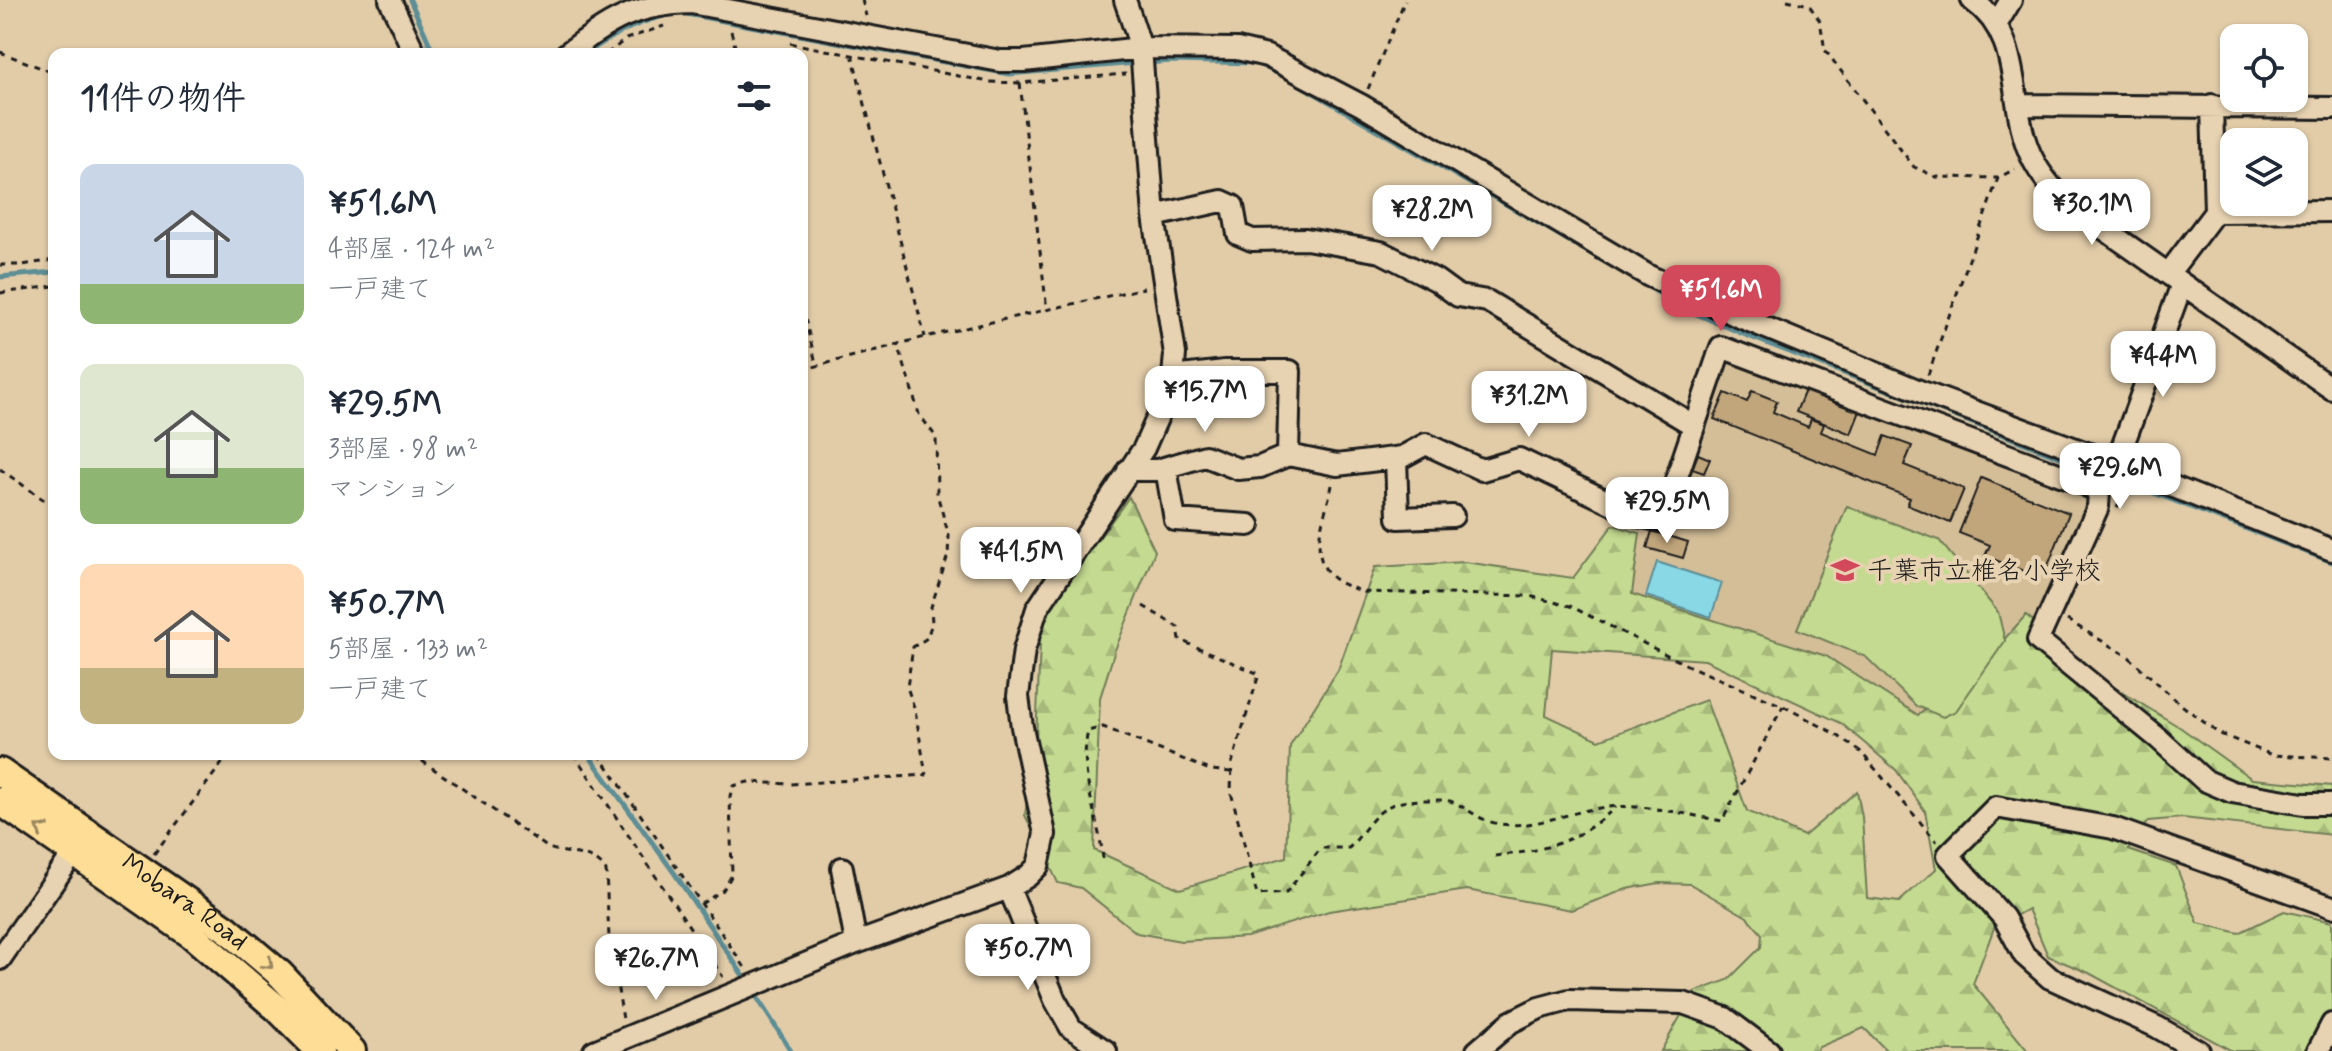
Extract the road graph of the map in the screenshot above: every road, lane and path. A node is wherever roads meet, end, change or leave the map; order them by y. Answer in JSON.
{"nodes":[{"id":1,"x":390,"y":0,"type":"edge"},
{"id":2,"x":1125,"y":0,"type":"edge"},
{"id":3,"x":1405,"y":0,"type":"edge"},
{"id":4,"x":1787,"y":0,"type":"edge"},
{"id":5,"x":1972,"y":0,"type":"edge"},
{"id":6,"x":2011,"y":0,"type":"edge"},
{"id":7,"x":1996,"y":25,"type":"junction"},
{"id":8,"x":731,"y":31,"type":"dead end"},
{"id":9,"x":855,"y":33,"type":"junction"},
{"id":10,"x":412,"y":48,"type":"edge"},
{"id":11,"x":574,"y":48,"type":"edge"},
{"id":12,"x":735,"y":48,"type":"edge"},
{"id":13,"x":1141,"y":48,"type":"junction"},
{"id":14,"x":0,"y":52,"type":"edge"},
{"id":15,"x":48,"y":71,"type":"edge"},
{"id":16,"x":1020,"y":83,"type":"dead end"},
{"id":17,"x":1361,"y":105,"type":"junction"},
{"id":18,"x":2018,"y":105,"type":"junction"},
{"id":19,"x":2212,"y":105,"type":"junction"},
{"id":20,"x":2332,"y":108,"type":"edge"},
{"id":21,"x":2033,"y":161,"type":"junction"},
{"id":22,"x":1998,"y":178,"type":"junction"},
{"id":23,"x":2332,"y":211,"type":"edge"},
{"id":24,"x":2215,"y":212,"type":"junction"},
{"id":25,"x":1154,"y":216,"type":"junction"},
{"id":26,"x":48,"y":261,"type":"edge"},
{"id":27,"x":0,"y":265,"type":"edge"},
{"id":28,"x":2175,"y":279,"type":"junction"},
{"id":29,"x":1164,"y":284,"type":"junction"},
{"id":30,"x":48,"y":287,"type":"edge"},
{"id":31,"x":0,"y":293,"type":"edge"},
{"id":32,"x":1047,"y":310,"type":"junction"},
{"id":33,"x":808,"y":331,"type":"edge"},
{"id":34,"x":925,"y":337,"type":"junction"},
{"id":35,"x":898,"y":344,"type":"junction"},
{"id":36,"x":817,"y":367,"type":"junction"},
{"id":37,"x":808,"y":369,"type":"edge"},
{"id":38,"x":1173,"y":377,"type":"junction"},
{"id":39,"x":2332,"y":389,"type":"edge"},
{"id":40,"x":1922,"y":392,"type":"junction"},
{"id":41,"x":1693,"y":425,"type":"junction"},
{"id":42,"x":1288,"y":455,"type":"junction"},
{"id":43,"x":1396,"y":458,"type":"junction"},
{"id":44,"x":2116,"y":464,"type":"junction"},
{"id":45,"x":1337,"y":465,"type":"junction"},
{"id":46,"x":1166,"y":468,"type":"junction"},
{"id":47,"x":0,"y":469,"type":"edge"},
{"id":48,"x":1128,"y":470,"type":"junction"},
{"id":49,"x":2099,"y":492,"type":"junction"},
{"id":50,"x":2124,"y":494,"type":"dead end"},
{"id":51,"x":48,"y":503,"type":"edge"},
{"id":52,"x":1453,"y":516,"type":"dead end"},
{"id":53,"x":2112,"y":520,"type":"dead end"},
{"id":54,"x":1249,"y":525,"type":"dead end"},
{"id":55,"x":2332,"y":550,"type":"edge"},
{"id":56,"x":1143,"y":606,"type":"dead end"},
{"id":57,"x":2070,"y":610,"type":"dead end"},
{"id":58,"x":1783,"y":706,"type":"junction"},
{"id":59,"x":2332,"y":758,"type":"edge"},
{"id":60,"x":224,"y":760,"type":"edge"},
{"id":61,"x":421,"y":760,"type":"edge"},
{"id":62,"x":578,"y":760,"type":"edge"},
{"id":63,"x":603,"y":760,"type":"edge"},
{"id":64,"x":0,"y":772,"type":"edge"},
{"id":65,"x":1232,"y":772,"type":"junction"},
{"id":66,"x":0,"y":801,"type":"edge"},
{"id":67,"x":2332,"y":804,"type":"edge"},
{"id":68,"x":1616,"y":807,"type":"junction"},
{"id":69,"x":81,"y":842,"type":"junction"},
{"id":70,"x":1948,"y":855,"type":"junction"},
{"id":71,"x":1495,"y":856,"type":"dead end"},
{"id":72,"x":1103,"y":859,"type":"dead end"},
{"id":73,"x":842,"y":868,"type":"dead end"},
{"id":74,"x":142,"y":870,"type":"junction"},
{"id":75,"x":1009,"y":888,"type":"junction"},
{"id":76,"x":701,"y":904,"type":"junction"},
{"id":77,"x":2332,"y":907,"type":"edge"},
{"id":78,"x":856,"y":943,"type":"junction"},
{"id":79,"x":0,"y":959,"type":"edge"},
{"id":80,"x":756,"y":985,"type":"junction"},
{"id":81,"x":734,"y":993,"type":"junction"},
{"id":82,"x":2332,"y":1024,"type":"edge"},
{"id":83,"x":625,"y":1038,"type":"junction"},
{"id":84,"x":320,"y":1051,"type":"edge"},
{"id":85,"x":352,"y":1051,"type":"edge"},
{"id":86,"x":594,"y":1051,"type":"edge"},
{"id":87,"x":1106,"y":1051,"type":"edge"},
{"id":88,"x":1477,"y":1051,"type":"edge"},
{"id":89,"x":1769,"y":1051,"type":"edge"},
{"id":90,"x":2199,"y":1051,"type":"edge"},
{"id":91,"x":2318,"y":1051,"type":"edge"}],
"edges":[{"from":1,"to":10,"type":"street"},
{"from":2,"to":13,"type":"street"},
{"from":3,"to":17,"type":"path"},
{"from":4,"to":22,"type":"path"},
{"from":5,"to":7,"type":"street"},
{"from":6,"to":7,"type":"street"},
{"from":7,"to":18,"type":"street"},
{"from":8,"to":12,"type":"path"},
{"from":9,"to":11,"type":"street"},
{"from":9,"to":13,"type":"street"},
{"from":9,"to":34,"type":"path"},
{"from":13,"to":17,"type":"street"},
{"from":13,"to":25,"type":"street"},
{"from":14,"to":15,"type":"path"},
{"from":16,"to":32,"type":"path"},
{"from":17,"to":40,"type":"street"},
{"from":18,"to":19,"type":"street"},
{"from":18,"to":21,"type":"street"},
{"from":19,"to":20,"type":"street"},
{"from":19,"to":24,"type":"street"},
{"from":21,"to":22,"type":"path"},
{"from":21,"to":28,"type":"street"},
{"from":22,"to":40,"type":"path"},
{"from":23,"to":24,"type":"street"},
{"from":24,"to":28,"type":"street"},
{"from":25,"to":29,"type":"street"},
{"from":25,"to":41,"type":"street"},
{"from":26,"to":27,"type":"path"},
{"from":28,"to":39,"type":"street"},
{"from":28,"to":44,"type":"street"},
{"from":29,"to":32,"type":"path"},
{"from":29,"to":38,"type":"street"},
{"from":30,"to":31,"type":"path"},
{"from":32,"to":34,"type":"path"},
{"from":33,"to":36,"type":"path"},
{"from":34,"to":35,"type":"path"},
{"from":35,"to":36,"type":"path"},
{"from":35,"to":76,"type":"path"},
{"from":36,"to":37,"type":"path"},
{"from":38,"to":42,"type":"street"},
{"from":38,"to":48,"type":"street"},
{"from":40,"to":44,"type":"street"},
{"from":41,"to":43,"type":"street"},
{"from":41,"to":49,"type":"street"},
{"from":42,"to":45,"type":"street"},
{"from":42,"to":46,"type":"street"},
{"from":43,"to":45,"type":"street"},
{"from":43,"to":52,"type":"street"},
{"from":44,"to":49,"type":"street"},
{"from":44,"to":55,"type":"street"},
{"from":45,"to":58,"type":"path"},
{"from":46,"to":48,"type":"street"},
{"from":46,"to":54,"type":"street"},
{"from":47,"to":51,"type":"path"},
{"from":48,"to":75,"type":"street"},
{"from":49,"to":67,"type":"street"},
{"from":50,"to":53,"type":"path"},
{"from":56,"to":65,"type":"path"},
{"from":57,"to":59,"type":"path"},
{"from":58,"to":68,"type":"path"},
{"from":58,"to":70,"type":"path"},
{"from":60,"to":74,"type":"path"},
{"from":61,"to":83,"type":"path"},
{"from":62,"to":81,"type":"path"},
{"from":63,"to":76,"type":"path"},
{"from":64,"to":69,"type":"main road","name":"Mobara Road"},
{"from":65,"to":68,"type":"path"},
{"from":65,"to":72,"type":"path"},
{"from":69,"to":66,"type":"main road","one_way":true},
{"from":68,"to":71,"type":"path"},
{"from":69,"to":74,"type":"main road","name":"Mobara Road"},
{"from":69,"to":79,"type":"street"},
{"from":69,"to":84,"type":"main road"},
{"from":70,"to":77,"type":"street"},
{"from":70,"to":90,"type":"street"},
{"from":73,"to":78,"type":"street"},
{"from":74,"to":85,"type":"main road","name":"Mobara Road","one_way":true},
{"from":75,"to":78,"type":"street"},
{"from":75,"to":87,"type":"street"},
{"from":76,"to":80,"type":"path"},
{"from":78,"to":80,"type":"street"},
{"from":80,"to":81,"type":"street"},
{"from":81,"to":83,"type":"street"},
{"from":82,"to":91,"type":"street"},
{"from":83,"to":86,"type":"street"},
{"from":88,"to":89,"type":"street"}]}
